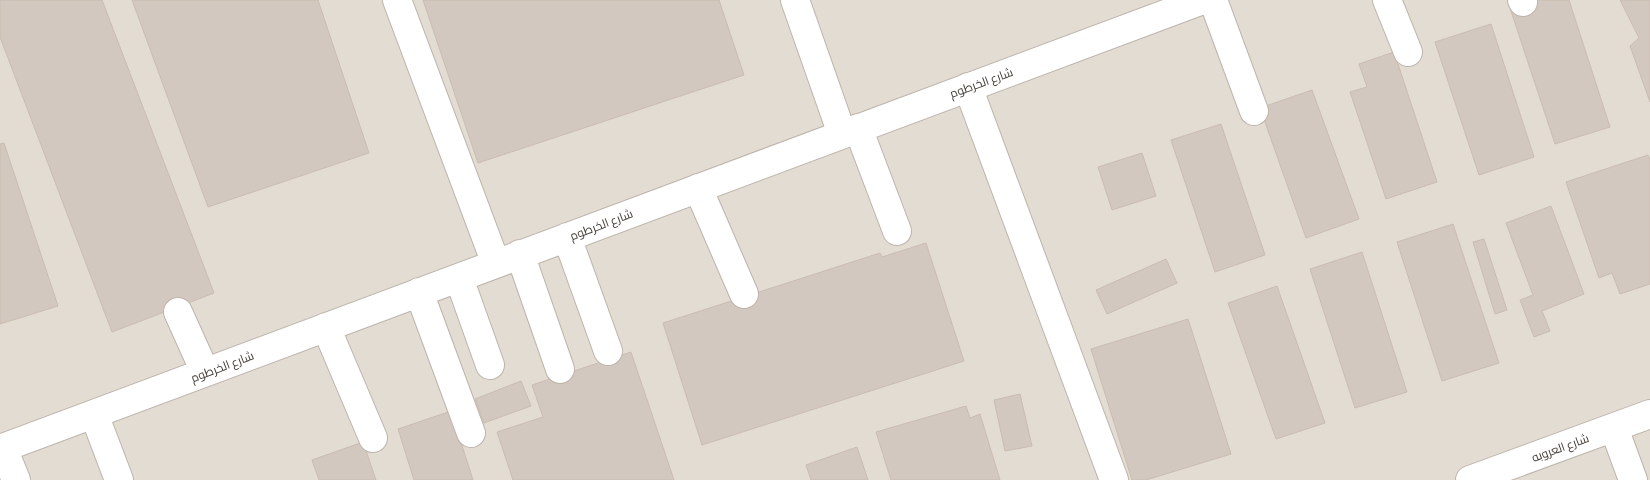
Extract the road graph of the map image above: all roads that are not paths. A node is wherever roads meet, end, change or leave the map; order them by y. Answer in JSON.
{"nodes":[{"id":1,"x":397,"y":0,"type":"edge"},
{"id":2,"x":795,"y":0,"type":"edge"},
{"id":3,"x":1203,"y":0,"type":"edge"},
{"id":4,"x":1213,"y":0,"type":"edge"},
{"id":5,"x":1387,"y":0,"type":"edge"},
{"id":6,"x":1408,"y":52,"type":"dead end"},
{"id":7,"x":968,"y":87,"type":"junction"},
{"id":8,"x":1254,"y":111,"type":"dead end"},
{"id":9,"x":850,"y":131,"type":"junction"},
{"id":10,"x":698,"y":188,"type":"junction"},
{"id":11,"x":897,"y":231,"type":"dead end"},
{"id":12,"x":567,"y":237,"type":"junction"},
{"id":13,"x":508,"y":259,"type":"junction"},
{"id":14,"x":459,"y":278,"type":"junction"},
{"id":15,"x":418,"y":292,"type":"junction"},
{"id":16,"x":744,"y":294,"type":"dead end"},
{"id":17,"x":178,"y":312,"type":"dead end"},
{"id":18,"x":326,"y":327,"type":"junction"},
{"id":19,"x":608,"y":351,"type":"dead end"},
{"id":20,"x":490,"y":365,"type":"dead end"},
{"id":21,"x":560,"y":369,"type":"dead end"},
{"id":22,"x":205,"y":372,"type":"junction"},
{"id":23,"x":94,"y":414,"type":"junction"},
{"id":24,"x":1650,"y":414,"type":"edge"},
{"id":25,"x":1614,"y":428,"type":"junction"},
{"id":26,"x":471,"y":433,"type":"dead end"},
{"id":27,"x":373,"y":438,"type":"dead end"},
{"id":28,"x":2,"y":448,"type":"edge"},
{"id":29,"x":16,"y":480,"type":"edge"},
{"id":30,"x":119,"y":480,"type":"edge"},
{"id":31,"x":1114,"y":480,"type":"edge"},
{"id":32,"x":1470,"y":480,"type":"edge"},
{"id":33,"x":1633,"y":480,"type":"edge"}],
"edges":[{"from":1,"to":13,"type":"lane"},
{"from":2,"to":9,"type":"lane"},
{"from":3,"to":7,"type":"lane","name":"شارع الخرطوم"},
{"from":4,"to":8,"type":"lane"},
{"from":5,"to":6,"type":"lane"},
{"from":7,"to":9,"type":"lane","name":"شارع الخرطوم"},
{"from":7,"to":31,"type":"lane"},
{"from":9,"to":10,"type":"lane","name":"شارع الخرطوم"},
{"from":9,"to":11,"type":"lane"},
{"from":10,"to":12,"type":"lane","name":"شارع الخرطوم"},
{"from":10,"to":16,"type":"lane"},
{"from":12,"to":13,"type":"lane","name":"شارع الخرطوم"},
{"from":12,"to":19,"type":"lane"},
{"from":13,"to":14,"type":"lane","name":"شارع الخرطوم"},
{"from":13,"to":21,"type":"lane"},
{"from":14,"to":15,"type":"lane","name":"شارع الخرطوم"},
{"from":14,"to":20,"type":"lane"},
{"from":15,"to":18,"type":"lane","name":"شارع الخرطوم"},
{"from":15,"to":26,"type":"lane"},
{"from":17,"to":22,"type":"lane"},
{"from":18,"to":22,"type":"lane","name":"شارع الخرطوم"},
{"from":18,"to":27,"type":"lane"},
{"from":22,"to":23,"type":"lane","name":"شارع الخرطوم"},
{"from":23,"to":28,"type":"lane","name":"شارع الخرطوم"},
{"from":23,"to":30,"type":"lane"},
{"from":24,"to":25,"type":"lane","name":"شارع العروبه"},
{"from":25,"to":32,"type":"lane","name":"شارع العروبه"},
{"from":25,"to":33,"type":"lane"},
{"from":28,"to":29,"type":"lane"}]}
